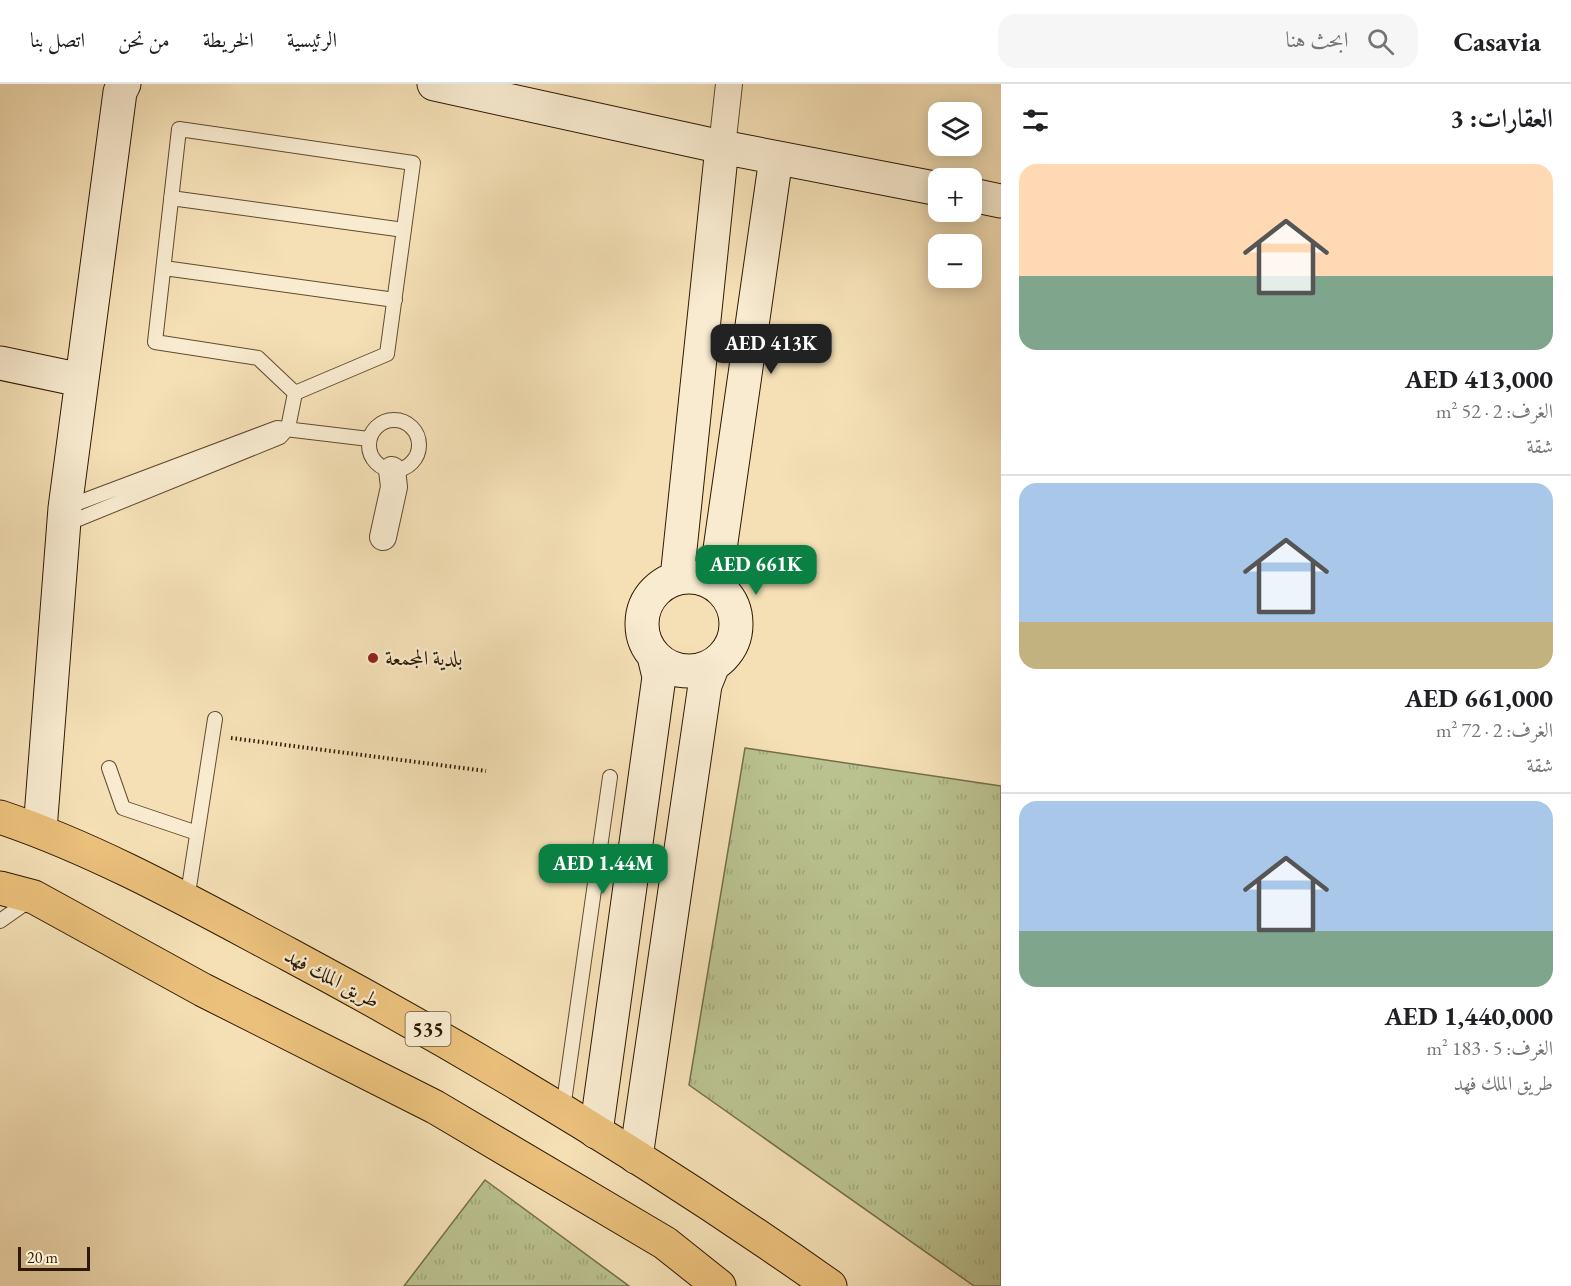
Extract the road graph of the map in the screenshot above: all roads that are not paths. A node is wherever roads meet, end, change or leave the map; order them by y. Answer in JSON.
{"nodes":[{"id":1,"x":124,"y":84,"type":"edge"},
{"id":2,"x":434,"y":84,"type":"edge"},
{"id":3,"x":729,"y":84,"type":"edge"},
{"id":4,"x":722,"y":147,"type":"junction"},
{"id":5,"x":776,"y":158,"type":"junction"},
{"id":6,"x":928,"y":187,"type":"edge"},
{"id":7,"x":982,"y":197,"type":"edge"},
{"id":8,"x":171,"y":198,"type":"junction"},
{"id":9,"x":1001,"y":201,"type":"edge"},
{"id":10,"x":404,"y":230,"type":"junction"},
{"id":11,"x":164,"y":268,"type":"junction"},
{"id":12,"x":395,"y":300,"type":"junction"},
{"id":13,"x":0,"y":363,"type":"edge"},
{"id":14,"x":81,"y":380,"type":"junction"},
{"id":15,"x":295,"y":393,"type":"junction"},
{"id":16,"x":288,"y":428,"type":"junction"},
{"id":17,"x":369,"y":439,"type":"junction"},
{"id":18,"x":392,"y":470,"type":"junction"},
{"id":19,"x":65,"y":517,"type":"junction"},
{"id":20,"x":383,"y":537,"type":"dead end"},
{"id":21,"x":677,"y":578,"type":"junction"},
{"id":22,"x":715,"y":584,"type":"junction"},
{"id":23,"x":654,"y":656,"type":"junction"},
{"id":24,"x":713,"y":665,"type":"junction"},
{"id":25,"x":215,"y":719,"type":"dead end"},
{"id":26,"x":109,"y":768,"type":"dead end"},
{"id":27,"x":610,"y":777,"type":"dead end"},
{"id":28,"x":0,"y":817,"type":"edge"},
{"id":29,"x":40,"y":830,"type":"junction"},
{"id":30,"x":197,"y":833,"type":"junction"},
{"id":31,"x":0,"y":888,"type":"edge"},
{"id":32,"x":34,"y":897,"type":"junction"},
{"id":33,"x":187,"y":900,"type":"junction"},
{"id":34,"x":0,"y":921,"type":"edge"},
{"id":35,"x":563,"y":1109,"type":"junction"},
{"id":36,"x":596,"y":1132,"type":"junction"},
{"id":37,"x":636,"y":1157,"type":"junction"},
{"id":38,"x":719,"y":1286,"type":"edge"},
{"id":39,"x":830,"y":1286,"type":"edge"}],
"edges":[{"from":1,"to":14,"type":"street"},
{"from":2,"to":4,"type":"street"},
{"from":3,"to":4,"type":"street"},
{"from":4,"to":5,"type":"street"},
{"from":4,"to":21,"type":"street"},
{"from":5,"to":6,"type":"street"},
{"from":5,"to":22,"type":"street"},
{"from":7,"to":9,"type":"street"},
{"from":8,"to":10,"type":"lane"},
{"from":8,"to":10,"type":"lane"},
{"from":8,"to":11,"type":"lane"},
{"from":10,"to":12,"type":"lane"},
{"from":11,"to":12,"type":"lane"},
{"from":11,"to":15,"type":"lane"},
{"from":12,"to":15,"type":"lane"},
{"from":13,"to":14,"type":"street"},
{"from":14,"to":19,"type":"street"},
{"from":15,"to":16,"type":"lane"},
{"from":16,"to":17,"type":"lane"},
{"from":16,"to":19,"type":"lane"},
{"from":17,"to":18,"type":"lane"},
{"from":17,"to":18,"type":"lane"},
{"from":18,"to":20,"type":"street"},
{"from":19,"to":29,"type":"street"},
{"from":21,"to":22,"type":"street"},
{"from":21,"to":23,"type":"street"},
{"from":22,"to":24,"type":"street"},
{"from":23,"to":24,"type":"street"},
{"from":23,"to":36,"type":"street"},
{"from":24,"to":37,"type":"street"},
{"from":25,"to":30,"type":"lane"},
{"from":26,"to":30,"type":"lane"},
{"from":27,"to":35,"type":"lane"},
{"from":28,"to":29,"type":"main road","name":"طريق الملك فهد","number":"535"},
{"from":29,"to":33,"type":"main road","name":"طريق الملك فهد","number":"535"},
{"from":30,"to":33,"type":"lane"},
{"from":31,"to":32,"type":"main road"},
{"from":32,"to":34,"type":"lane"},
{"from":32,"to":38,"type":"main road"},
{"from":33,"to":35,"type":"main road","name":"طريق الملك فهد","number":"535"},
{"from":35,"to":36,"type":"main road","name":"طريق الملك فهد","number":"535"},
{"from":36,"to":37,"type":"main road","name":"طريق الملك فهد","number":"535"},
{"from":37,"to":39,"type":"main road","name":"طريق الملك فهد","number":"535"}]}
